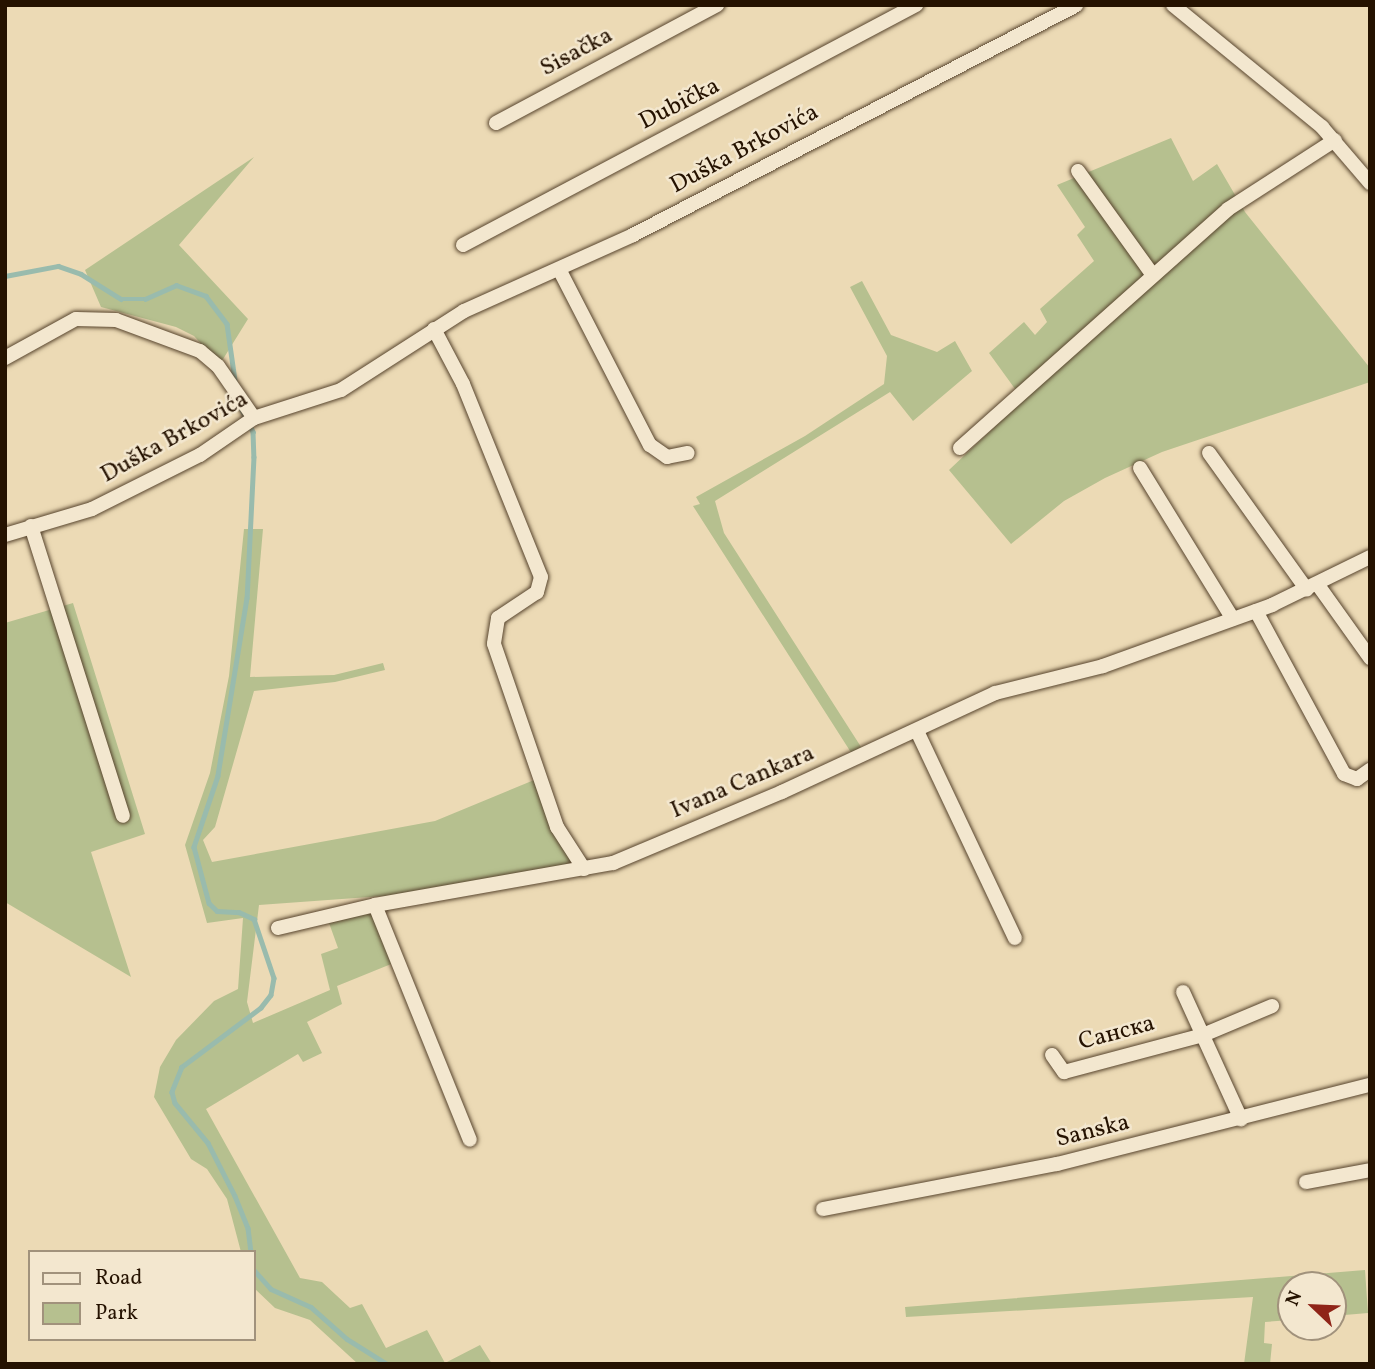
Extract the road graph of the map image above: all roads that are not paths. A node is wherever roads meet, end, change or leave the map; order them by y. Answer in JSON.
{"nodes":[{"id":1,"x":717,"y":5,"type":"edge"},
{"id":2,"x":916,"y":5,"type":"edge"},
{"id":3,"x":1076,"y":5,"type":"edge"},
{"id":4,"x":1173,"y":5,"type":"edge"},
{"id":5,"x":496,"y":123,"type":"dead end"},
{"id":6,"x":1335,"y":140,"type":"junction"},
{"id":7,"x":1078,"y":171,"type":"dead end"},
{"id":8,"x":1370,"y":183,"type":"edge"},
{"id":9,"x":463,"y":245,"type":"dead end"},
{"id":10,"x":560,"y":271,"type":"junction"},
{"id":11,"x":1152,"y":274,"type":"junction"},
{"id":12,"x":434,"y":329,"type":"junction"},
{"id":13,"x":5,"y":358,"type":"edge"},
{"id":14,"x":254,"y":418,"type":"junction"},
{"id":15,"x":960,"y":448,"type":"dead end"},
{"id":16,"x":688,"y":453,"type":"dead end"},
{"id":17,"x":1209,"y":453,"type":"dead end"},
{"id":18,"x":1140,"y":468,"type":"dead end"},
{"id":19,"x":31,"y":526,"type":"junction"},
{"id":20,"x":5,"y":535,"type":"edge"},
{"id":21,"x":1370,"y":557,"type":"edge"},
{"id":22,"x":1313,"y":588,"type":"junction"},
{"id":23,"x":1256,"y":611,"type":"junction"},
{"id":24,"x":1233,"y":619,"type":"junction"},
{"id":25,"x":1370,"y":658,"type":"edge"},
{"id":26,"x":917,"y":731,"type":"junction"},
{"id":27,"x":1370,"y":770,"type":"edge"},
{"id":28,"x":123,"y":816,"type":"dead end"},
{"id":29,"x":584,"y":869,"type":"junction"},
{"id":30,"x":375,"y":905,"type":"junction"},
{"id":31,"x":278,"y":928,"type":"dead end"},
{"id":32,"x":1015,"y":938,"type":"dead end"},
{"id":33,"x":1183,"y":992,"type":"dead end"},
{"id":34,"x":1272,"y":1006,"type":"dead end"},
{"id":35,"x":1203,"y":1035,"type":"junction"},
{"id":36,"x":1052,"y":1055,"type":"dead end"},
{"id":37,"x":1370,"y":1085,"type":"edge"},
{"id":38,"x":1241,"y":1119,"type":"junction"},
{"id":39,"x":470,"y":1140,"type":"dead end"},
{"id":40,"x":1370,"y":1170,"type":"edge"},
{"id":41,"x":1306,"y":1182,"type":"dead end"},
{"id":42,"x":823,"y":1209,"type":"dead end"}],
"edges":[{"from":1,"to":5,"type":"street","name":"Sisačka"},
{"from":2,"to":9,"type":"street","name":"Dubička"},
{"from":3,"to":10,"type":"street","name":"Duška Brkovića"},
{"from":4,"to":6,"type":"street"},
{"from":6,"to":8,"type":"street"},
{"from":6,"to":11,"type":"street"},
{"from":7,"to":11,"type":"street"},
{"from":10,"to":12,"type":"street","name":"Duška Brkovića"},
{"from":10,"to":16,"type":"street"},
{"from":11,"to":15,"type":"street"},
{"from":12,"to":14,"type":"street","name":"Duška Brkovića"},
{"from":12,"to":29,"type":"street"},
{"from":13,"to":14,"type":"street"},
{"from":14,"to":19,"type":"street","name":"Duška Brkovića"},
{"from":17,"to":22,"type":"street"},
{"from":18,"to":24,"type":"street"},
{"from":19,"to":20,"type":"street","name":"Duška Brkovića"},
{"from":19,"to":28,"type":"street"},
{"from":21,"to":22,"type":"street","name":"Ivana Cankara"},
{"from":22,"to":23,"type":"street","name":"Ivana Cankara"},
{"from":22,"to":25,"type":"street"},
{"from":23,"to":24,"type":"street","name":"Ivana Cankara"},
{"from":23,"to":27,"type":"street"},
{"from":24,"to":26,"type":"street","name":"Ivana Cankara"},
{"from":26,"to":29,"type":"street","name":"Ivana Cankara"},
{"from":26,"to":32,"type":"street"},
{"from":29,"to":30,"type":"street","name":"Ivana Cankara"},
{"from":30,"to":31,"type":"street","name":"Ivana Cankara"},
{"from":30,"to":39,"type":"street"},
{"from":33,"to":35,"type":"street"},
{"from":34,"to":35,"type":"street","name":"Санска"},
{"from":35,"to":36,"type":"street","name":"Санска"},
{"from":35,"to":38,"type":"street"},
{"from":37,"to":38,"type":"street","name":"Sanska"},
{"from":38,"to":42,"type":"street","name":"Sanska"},
{"from":40,"to":41,"type":"street"}]}
